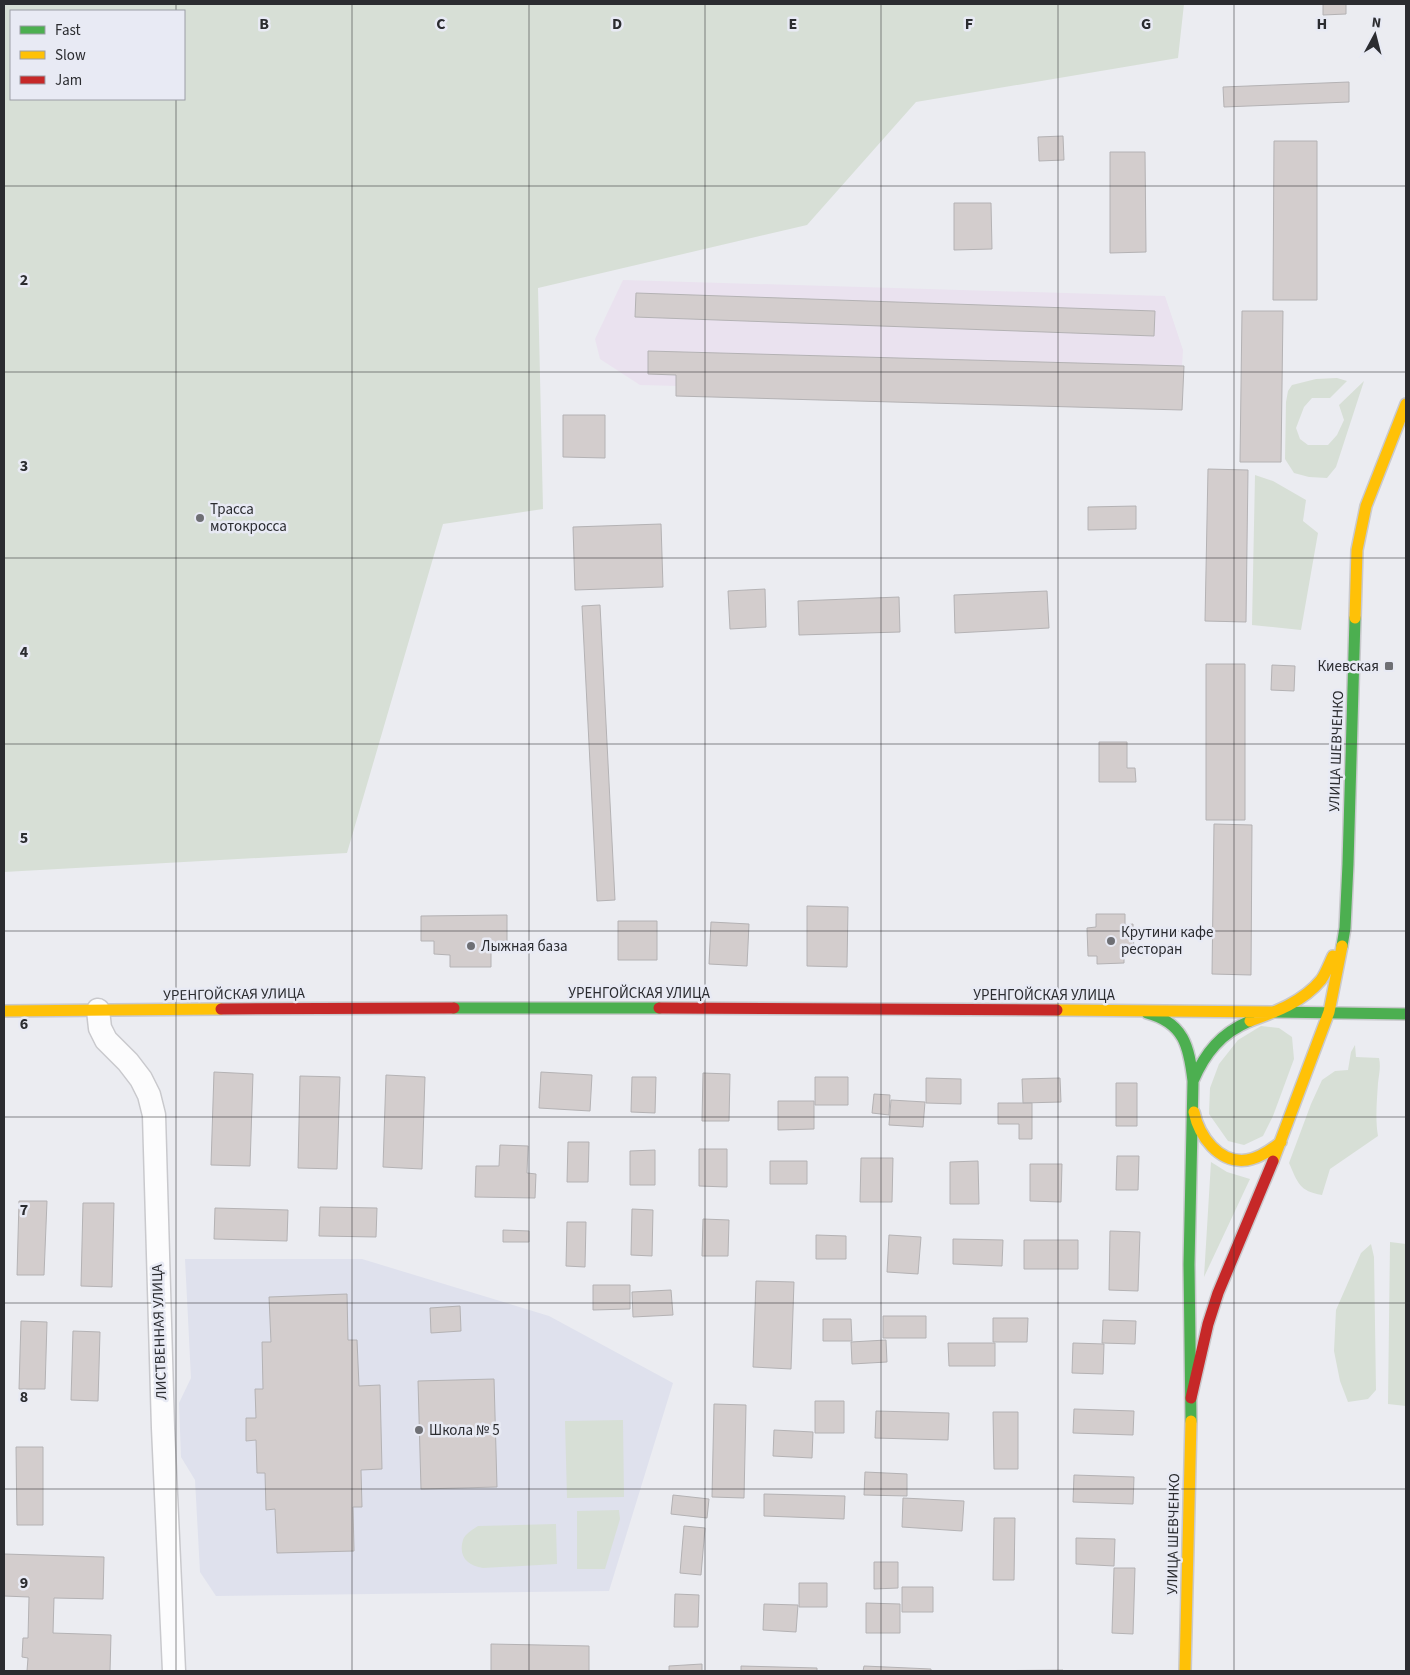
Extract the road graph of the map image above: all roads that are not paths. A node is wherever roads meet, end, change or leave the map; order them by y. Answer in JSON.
{"nodes":[{"id":1,"x":1406,"y":404,"type":"edge"},
{"id":2,"x":1344,"y":928,"type":"junction"},
{"id":3,"x":98,"y":1010,"type":"junction"},
{"id":4,"x":1133,"y":1011,"type":"junction"},
{"id":5,"x":4,"y":1012,"type":"edge"},
{"id":6,"x":1274,"y":1012,"type":"junction"},
{"id":7,"x":1329,"y":1012,"type":"junction"},
{"id":8,"x":1406,"y":1014,"type":"edge"},
{"id":9,"x":1306,"y":1077,"type":"junction"},
{"id":10,"x":1193,"y":1081,"type":"junction"},
{"id":11,"x":1192,"y":1095,"type":"junction"},
{"id":12,"x":1281,"y":1142,"type":"junction"},
{"id":13,"x":1190,"y":1398,"type":"junction"},
{"id":14,"x":174,"y":1671,"type":"edge"},
{"id":15,"x":1185,"y":1671,"type":"edge"}],
"edges":[{"from":1,"to":2,"type":"street","name":"УЛИЦА ШЕВЧЕНКО"},
{"from":2,"to":6,"type":"street"},
{"from":2,"to":7,"type":"street"},
{"from":3,"to":4,"type":"street","name":"УРЕНГОЙСКАЯ УЛИЦА"},
{"from":3,"to":5,"type":"street","name":"УРЕНГОЙСКАЯ УЛИЦА"},
{"from":3,"to":14,"type":"street","name":"ЛИСТВЕННАЯ УЛИЦА"},
{"from":4,"to":6,"type":"street","name":"УРЕНГОЙСКАЯ УЛИЦА"},
{"from":4,"to":10,"type":"street"},
{"from":6,"to":7,"type":"street","name":"УРЕНГОЙСКАЯ УЛИЦА"},
{"from":6,"to":9,"type":"street"},
{"from":6,"to":10,"type":"street"},
{"from":7,"to":8,"type":"street","name":"УРЕНГОЙСКАЯ УЛИЦА"},
{"from":7,"to":9,"type":"street"},
{"from":9,"to":12,"type":"street"},
{"from":10,"to":11,"type":"street"},
{"from":11,"to":12,"type":"street"},
{"from":11,"to":13,"type":"street"},
{"from":12,"to":13,"type":"street"},
{"from":13,"to":15,"type":"street","name":"УЛИЦА ШЕВЧЕНКО"}]}
